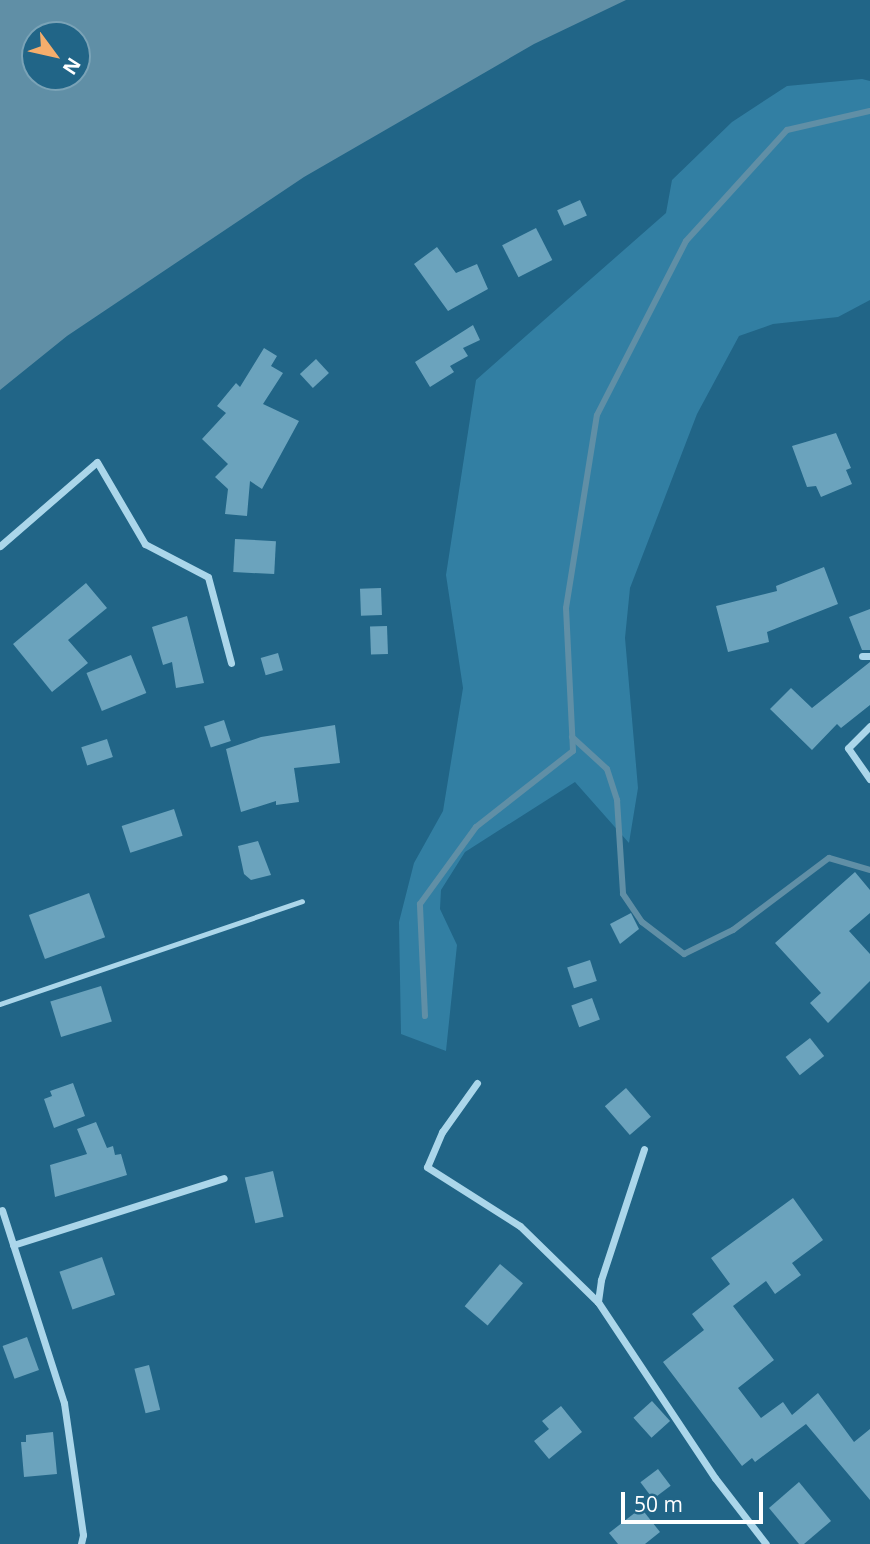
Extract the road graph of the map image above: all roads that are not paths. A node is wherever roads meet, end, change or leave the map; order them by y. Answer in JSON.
{"nodes":[{"id":1,"x":0,"y":546,"type":"edge"},
{"id":2,"x":231,"y":663,"type":"dead end"},
{"id":3,"x":870,"y":726,"type":"edge"},
{"id":4,"x":870,"y":779,"type":"edge"},
{"id":5,"x":302,"y":901,"type":"dead end"},
{"id":6,"x":0,"y":1004,"type":"edge"},
{"id":7,"x":477,"y":1083,"type":"dead end"},
{"id":8,"x":644,"y":1149,"type":"dead end"},
{"id":9,"x":224,"y":1178,"type":"dead end"},
{"id":10,"x":1,"y":1207,"type":"edge"},
{"id":11,"x":13,"y":1245,"type":"junction"},
{"id":12,"x":598,"y":1302,"type":"junction"},
{"id":13,"x":81,"y":1544,"type":"edge"},
{"id":14,"x":766,"y":1544,"type":"edge"}],
"edges":[{"from":1,"to":2,"type":"street"},
{"from":3,"to":4,"type":"street"},
{"from":5,"to":6,"type":"lane"},
{"from":7,"to":12,"type":"street"},
{"from":8,"to":12,"type":"street"},
{"from":9,"to":11,"type":"street"},
{"from":10,"to":11,"type":"street"},
{"from":11,"to":13,"type":"street"},
{"from":12,"to":14,"type":"street"}]}
